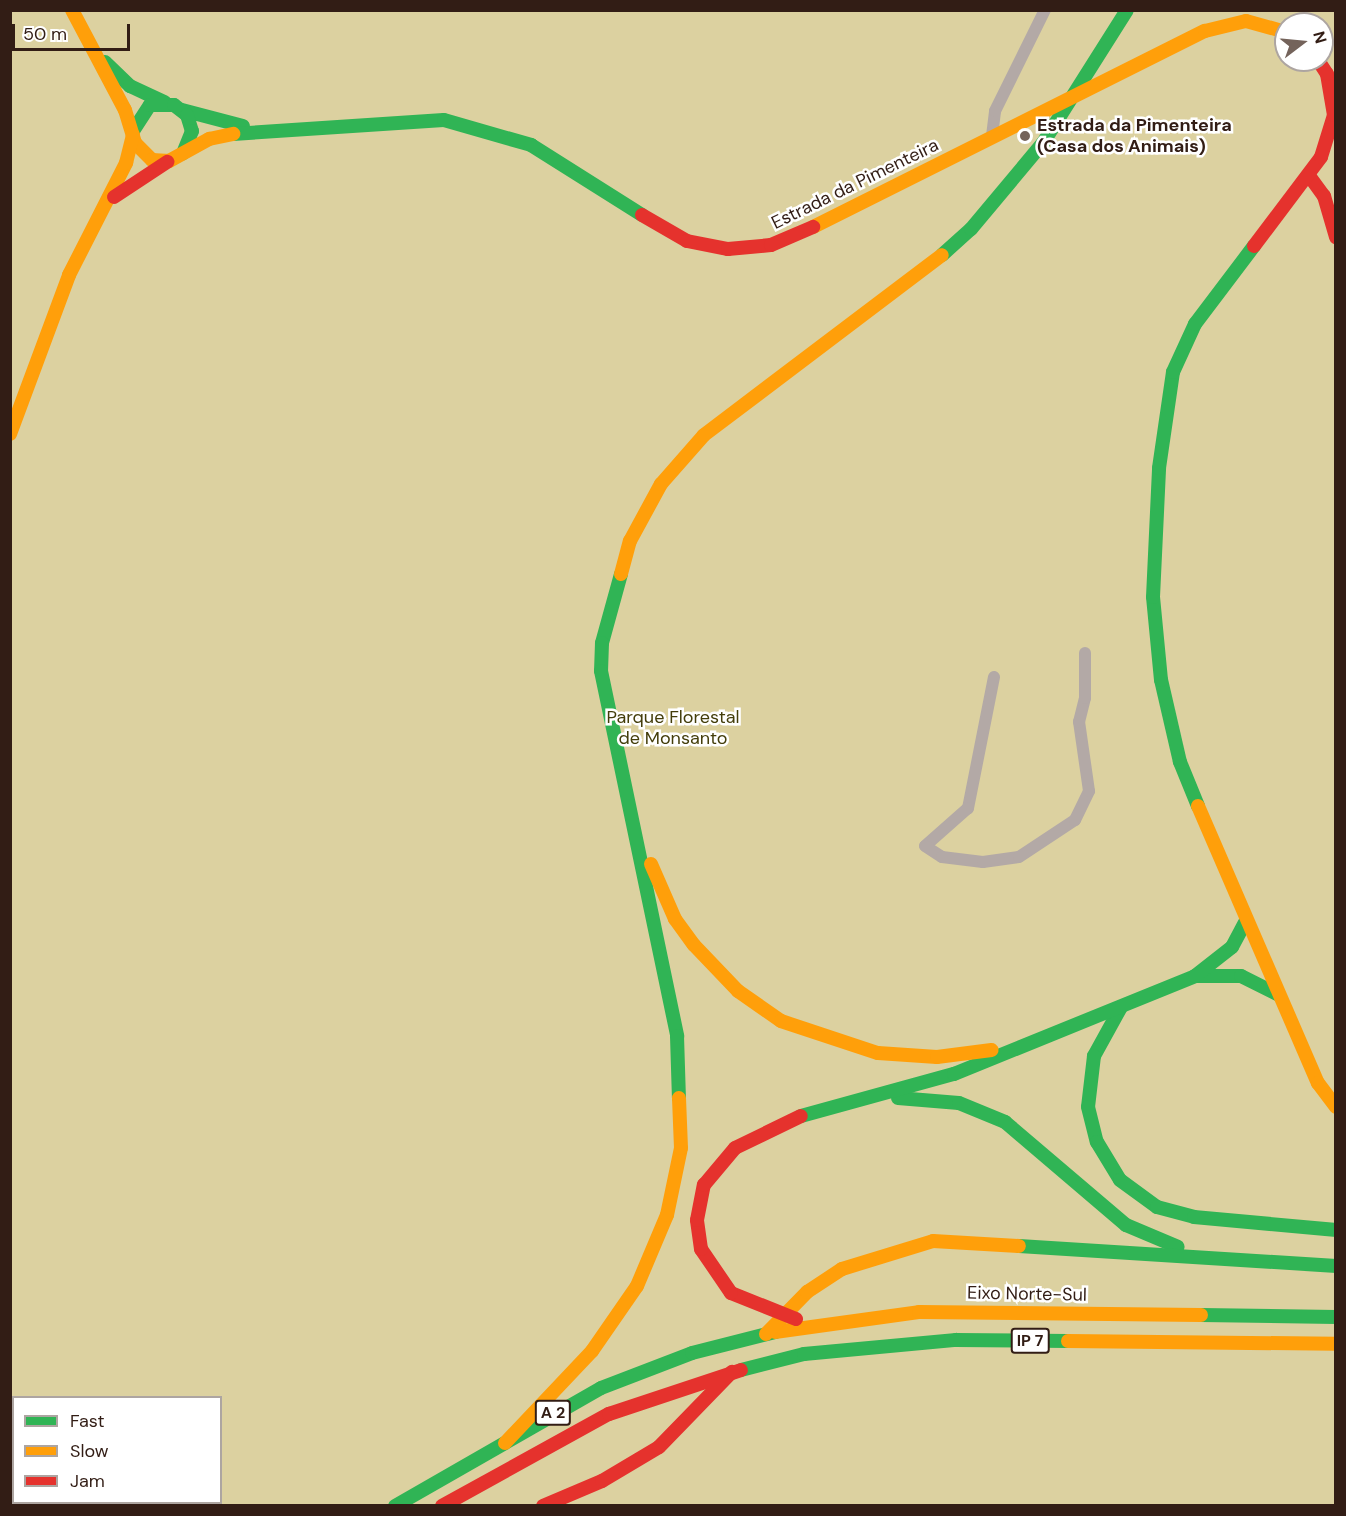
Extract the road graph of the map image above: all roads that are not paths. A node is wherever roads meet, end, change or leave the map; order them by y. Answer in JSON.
{"nodes":[{"id":1,"x":72,"y":10,"type":"edge"},
{"id":2,"x":1045,"y":10,"type":"edge"},
{"id":3,"x":1127,"y":10,"type":"edge"},
{"id":4,"x":1274,"y":29,"type":"edge"},
{"id":5,"x":96,"y":54,"type":"junction"},
{"id":6,"x":1326,"y":72,"type":"edge"},
{"id":7,"x":166,"y":103,"type":"junction"},
{"id":8,"x":181,"y":109,"type":"junction"},
{"id":9,"x":259,"y":128,"type":"junction"},
{"id":10,"x":133,"y":133,"type":"junction"},
{"id":11,"x":992,"y":136,"type":"junction"},
{"id":12,"x":183,"y":153,"type":"junction"},
{"id":13,"x":169,"y":161,"type":"junction"},
{"id":14,"x":1310,"y":177,"type":"junction"},
{"id":15,"x":105,"y":206,"type":"junction"},
{"id":16,"x":1335,"y":237,"type":"edge"},
{"id":17,"x":10,"y":434,"type":"edge"},
{"id":18,"x":609,"y":617,"type":"junction"},
{"id":19,"x":1085,"y":654,"type":"dead end"},
{"id":20,"x":994,"y":677,"type":"dead end"},
{"id":21,"x":1245,"y":923,"type":"junction"},
{"id":22,"x":1195,"y":976,"type":"junction"},
{"id":23,"x":1279,"y":995,"type":"junction"},
{"id":24,"x":1121,"y":1007,"type":"junction"},
{"id":25,"x":1035,"y":1042,"type":"junction"},
{"id":26,"x":873,"y":1098,"type":"junction"},
{"id":27,"x":1335,"y":1107,"type":"edge"},
{"id":28,"x":1335,"y":1230,"type":"edge"},
{"id":29,"x":1216,"y":1258,"type":"junction"},
{"id":30,"x":1335,"y":1266,"type":"edge"},
{"id":31,"x":1335,"y":1317,"type":"edge"},
{"id":32,"x":814,"y":1323,"type":"junction"},
{"id":33,"x":722,"y":1344,"type":"joint"},
{"id":34,"x":1335,"y":1344,"type":"edge"},
{"id":35,"x":728,"y":1373,"type":"joint"},
{"id":36,"x":505,"y":1443,"type":"junction"},
{"id":37,"x":395,"y":1506,"type":"edge"},
{"id":38,"x":442,"y":1506,"type":"edge"},
{"id":39,"x":543,"y":1506,"type":"edge"}],
"edges":[{"from":1,"to":5,"type":"main road","name":"Estrada da Pimenteira"},
{"from":2,"to":11,"type":"street"},
{"from":3,"to":18,"type":"main road"},
{"from":4,"to":11,"type":"main road","name":"Estrada da Pimenteira"},
{"from":5,"to":7,"type":"main road","name":"Estrada da Pimenteira"},
{"from":5,"to":10,"type":"main road","name":"Estrada da Pimenteira"},
{"from":6,"to":14,"type":"main road"},
{"from":7,"to":8,"type":"main road","name":"Estrada da Pimenteira"},
{"from":7,"to":10,"type":"main road"},
{"from":8,"to":9,"type":"main road","name":"Estrada da Pimenteira"},
{"from":8,"to":12,"type":"main road"},
{"from":9,"to":11,"type":"main road","name":"Estrada da Pimenteira"},
{"from":9,"to":12,"type":"main road","name":"Estrada da Pimenteira"},
{"from":10,"to":13,"type":"main road","name":"Estrada da Pimenteira"},
{"from":10,"to":15,"type":"main road"},
{"from":12,"to":13,"type":"main road","name":"Estrada da Pimenteira"},
{"from":13,"to":15,"type":"main road"},
{"from":14,"to":16,"type":"main road"},
{"from":14,"to":21,"type":"main road"},
{"from":15,"to":17,"type":"main road"},
{"from":18,"to":25,"type":"main road"},
{"from":18,"to":36,"type":"main road"},
{"from":19,"to":20,"type":"street"},
{"from":21,"to":22,"type":"main road"},
{"from":21,"to":23,"type":"main road"},
{"from":22,"to":23,"type":"main road"},
{"from":22,"to":24,"type":"main road"},
{"from":23,"to":27,"type":"main road"},
{"from":24,"to":25,"type":"main road"},
{"from":24,"to":28,"type":"main road"},
{"from":25,"to":26,"type":"main road"},
{"from":26,"to":29,"type":"main road"},
{"from":26,"to":32,"type":"main road"},
{"from":29,"to":30,"type":"main road"},
{"from":29,"to":39,"type":"main road"},
{"from":31,"to":32,"type":"main road","name":"Eixo Norte-Sul","number":"IP 7"},
{"from":32,"to":33,"type":"main road","name":"Eixo Norte-Sul","number":"IP 7"},
{"from":33,"to":36,"type":"main road","number":"A 2"},
{"from":34,"to":35,"type":"main road","number":"IP 7"},
{"from":35,"to":38,"type":"main road","number":"A 2"},
{"from":36,"to":37,"type":"main road","number":"A 2"}]}
